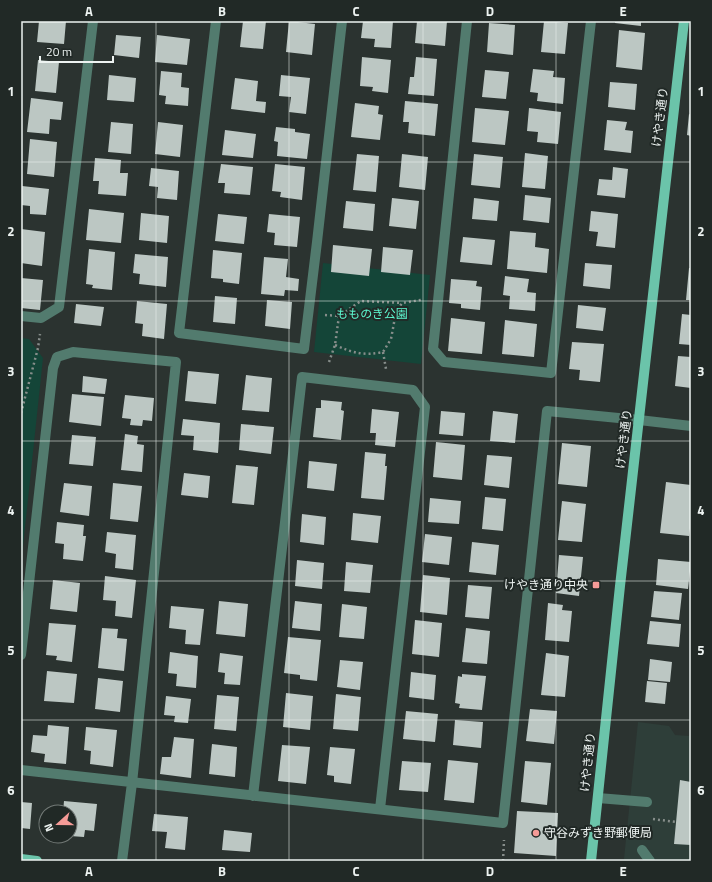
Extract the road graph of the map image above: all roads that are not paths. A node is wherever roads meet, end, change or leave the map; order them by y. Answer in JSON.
{"nodes":[{"id":1,"x":93,"y":21,"type":"edge"},
{"id":2,"x":216,"y":21,"type":"edge"},
{"id":3,"x":342,"y":21,"type":"edge"},
{"id":4,"x":467,"y":21,"type":"edge"},
{"id":5,"x":591,"y":21,"type":"edge"},
{"id":6,"x":684,"y":21,"type":"edge"},
{"id":7,"x":21,"y":316,"type":"edge"},
{"id":8,"x":639,"y":420,"type":"junction"},
{"id":9,"x":691,"y":426,"type":"edge"},
{"id":10,"x":23,"y":619,"type":"edge"},
{"id":11,"x":21,"y":655,"type":"edge"},
{"id":12,"x":21,"y":770,"type":"edge"},
{"id":13,"x":132,"y":783,"type":"junction"},
{"id":14,"x":253,"y":796,"type":"junction"},
{"id":15,"x":598,"y":798,"type":"junction"},
{"id":16,"x":647,"y":802,"type":"dead end"},
{"id":17,"x":380,"y":809,"type":"junction"},
{"id":18,"x":642,"y":850,"type":"dead end"},
{"id":19,"x":21,"y":859,"type":"edge"},
{"id":20,"x":37,"y":861,"type":"edge"},
{"id":21,"x":122,"y":861,"type":"edge"},
{"id":22,"x":591,"y":861,"type":"edge"},
{"id":23,"x":650,"y":861,"type":"edge"}],
"edges":[{"from":1,"to":7,"type":"street"},
{"from":2,"to":3,"type":"street"},
{"from":4,"to":5,"type":"street"},
{"from":6,"to":8,"type":"main road","name":"けやき通り"},
{"from":8,"to":9,"type":"street"},
{"from":8,"to":15,"type":"main road","name":"けやき通り"},
{"from":8,"to":17,"type":"street"},
{"from":10,"to":11,"type":"street"},
{"from":10,"to":13,"type":"street"},
{"from":12,"to":13,"type":"street"},
{"from":13,"to":14,"type":"street"},
{"from":13,"to":21,"type":"street"},
{"from":14,"to":17,"type":"street"},
{"from":14,"to":17,"type":"street"},
{"from":15,"to":16,"type":"street"},
{"from":15,"to":22,"type":"main road","name":"けやき通り"},
{"from":18,"to":23,"type":"street"},
{"from":19,"to":20,"type":"main road"}]}
